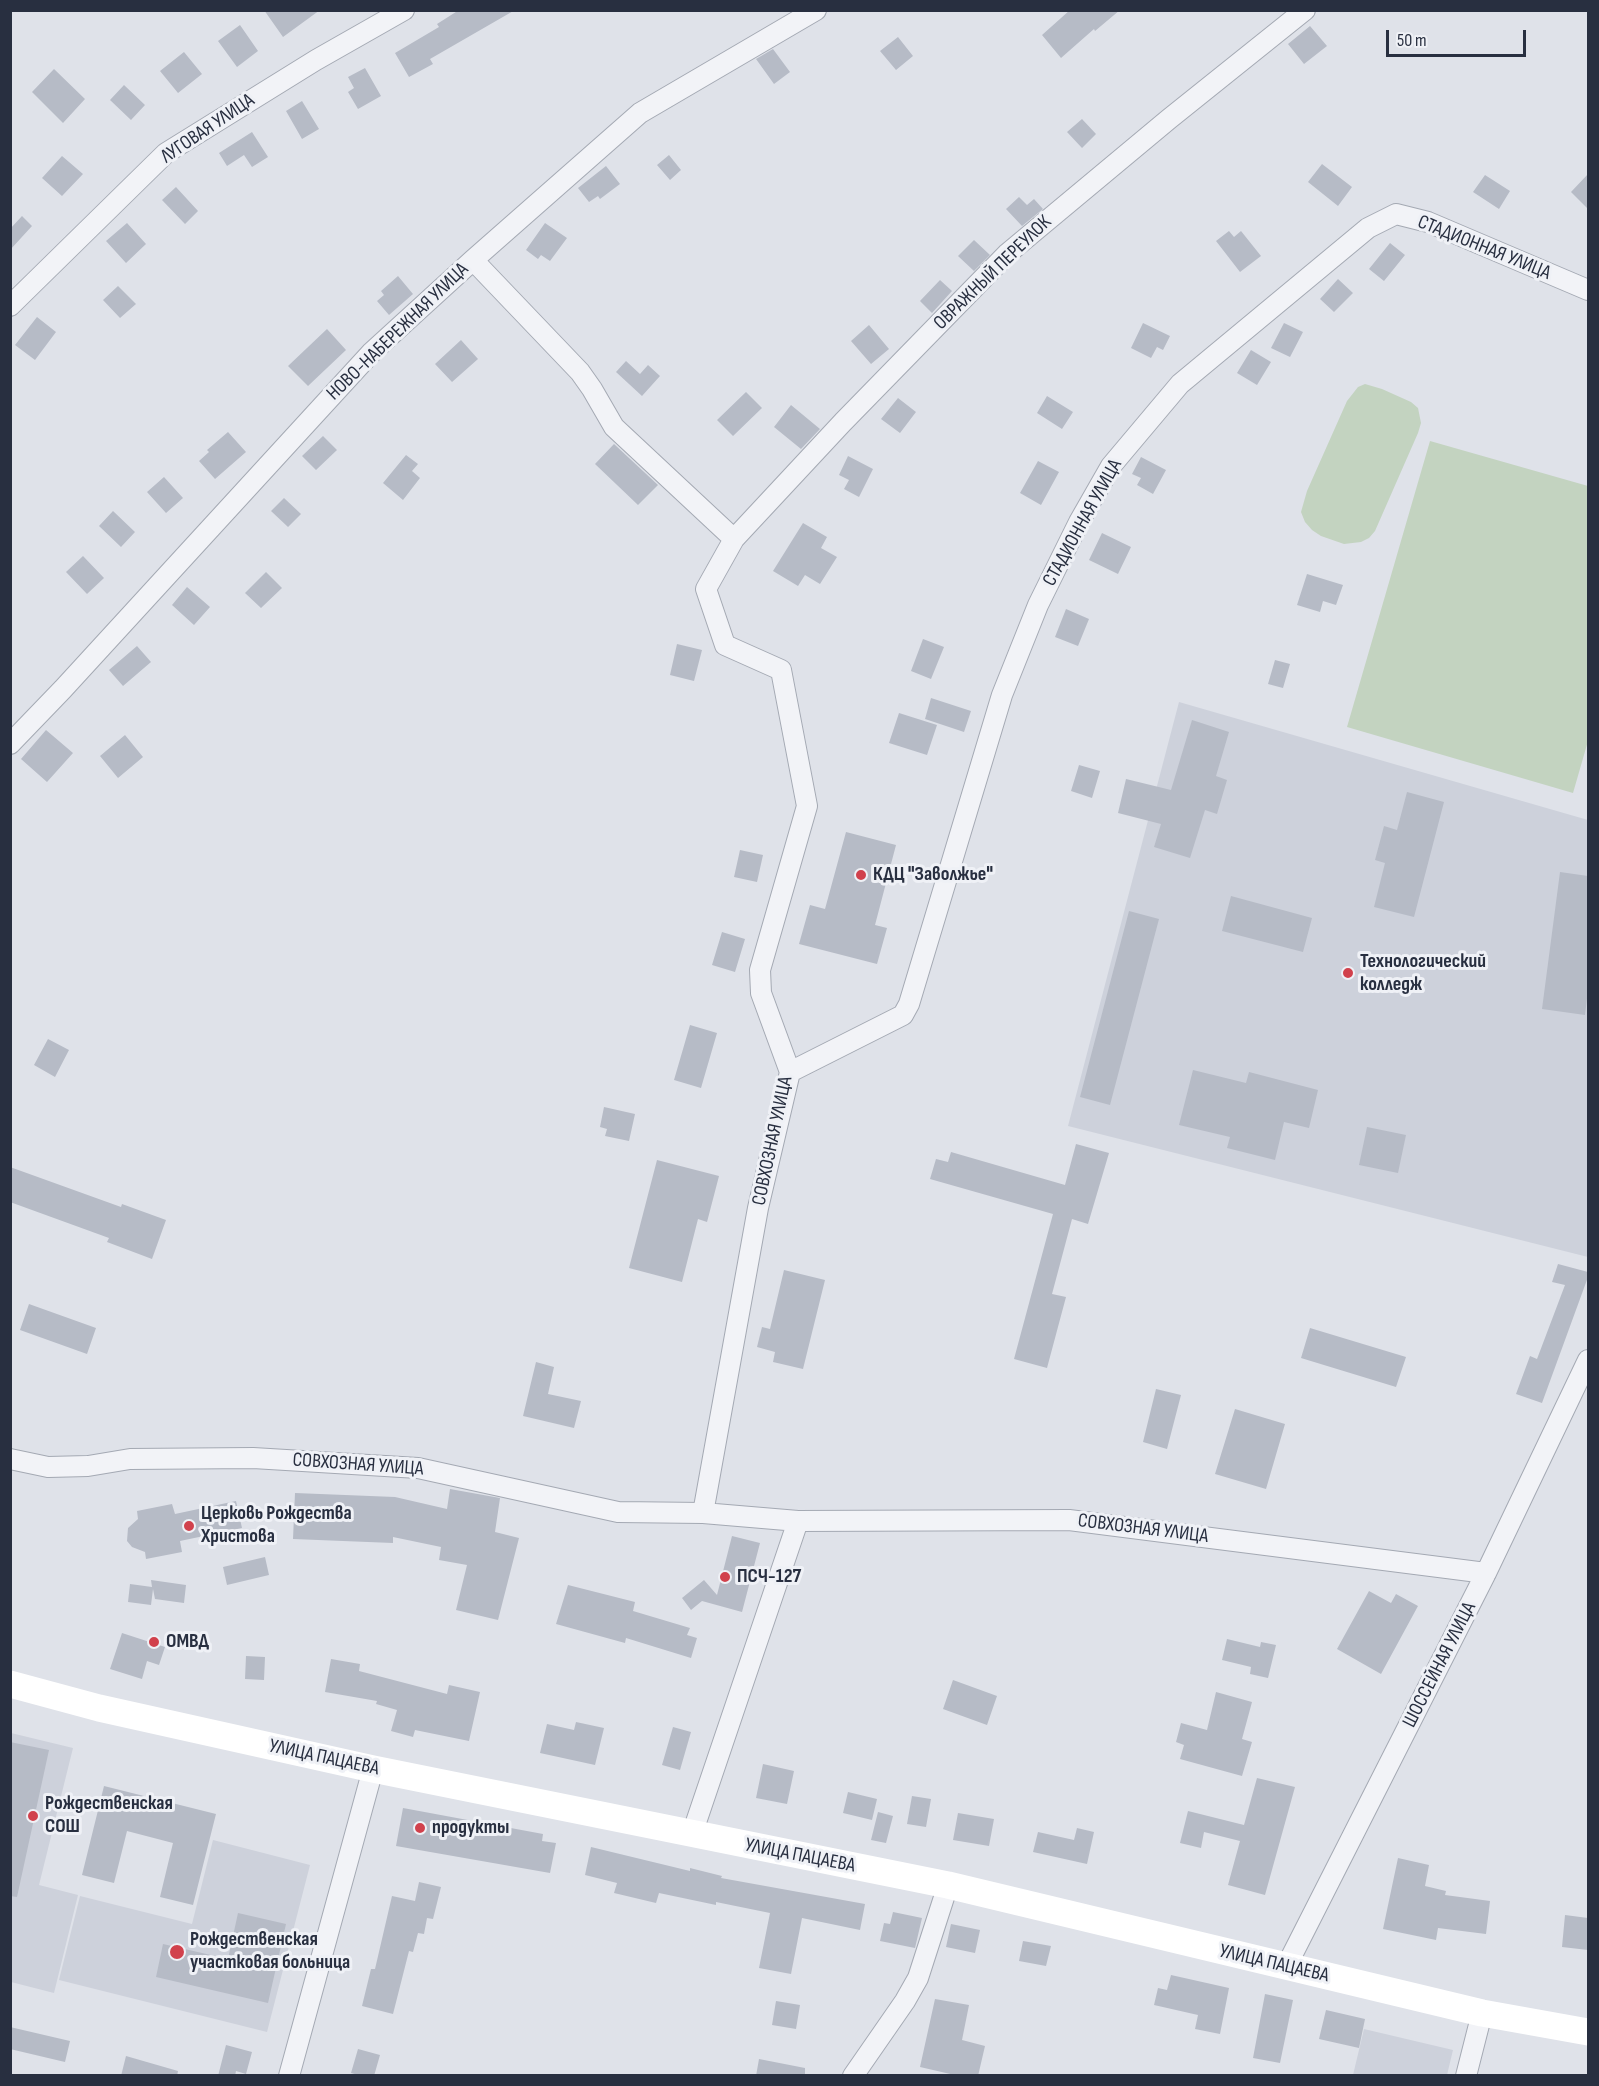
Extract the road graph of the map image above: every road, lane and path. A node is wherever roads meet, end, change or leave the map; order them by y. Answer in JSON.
{"nodes":[{"id":1,"x":404,"y":10,"type":"edge"},
{"id":2,"x":816,"y":10,"type":"edge"},
{"id":3,"x":1305,"y":10,"type":"edge"},
{"id":4,"x":473,"y":260,"type":"junction"},
{"id":5,"x":1588,"y":290,"type":"edge"},
{"id":6,"x":10,"y":306,"type":"edge"},
{"id":7,"x":734,"y":538,"type":"junction"},
{"id":8,"x":781,"y":670,"type":"joint"},
{"id":9,"x":10,"y":744,"type":"edge"},
{"id":10,"x":790,"y":1072,"type":"junction"},
{"id":11,"x":1588,"y":1360,"type":"edge"},
{"id":12,"x":10,"y":1459,"type":"edge"},
{"id":13,"x":703,"y":1513,"type":"junction"},
{"id":14,"x":798,"y":1521,"type":"junction"},
{"id":15,"x":1486,"y":1573,"type":"junction"},
{"id":16,"x":10,"y":1684,"type":"edge"},
{"id":17,"x":373,"y":1769,"type":"junction"},
{"id":18,"x":692,"y":1834,"type":"junction"},
{"id":19,"x":948,"y":1885,"type":"junction"},
{"id":20,"x":1286,"y":1967,"type":"junction"},
{"id":21,"x":1482,"y":2013,"type":"junction"},
{"id":22,"x":1588,"y":2032,"type":"edge"},
{"id":23,"x":290,"y":2076,"type":"edge"},
{"id":24,"x":853,"y":2076,"type":"edge"},
{"id":25,"x":1466,"y":2076,"type":"edge"}],
"edges":[{"from":1,"to":6,"type":"street","name":"ЛУГОВАЯ УЛИЦА"},
{"from":2,"to":4,"type":"street","name":"НОВО-НАБЕРЕЖНАЯ УЛИЦА"},
{"from":3,"to":7,"type":"street","name":"ОВРАЖНЫЙ ПЕРЕУЛОК"},
{"from":4,"to":7,"type":"street"},
{"from":4,"to":9,"type":"street","name":"НОВО-НАБЕРЕЖНАЯ УЛИЦА"},
{"from":5,"to":10,"type":"street","name":"СТАДИОННАЯ УЛИЦА"},
{"from":7,"to":8,"type":"street","name":"ОВРАЖНЫЙ ПЕРЕУЛОК"},
{"from":8,"to":10,"type":"street","name":"СОВХОЗНАЯ УЛИЦА"},
{"from":10,"to":13,"type":"street","name":"СОВХОЗНАЯ УЛИЦА"},
{"from":11,"to":15,"type":"street","name":"ШОССЕЙНАЯ УЛИЦА"},
{"from":12,"to":13,"type":"street","name":"СОВХОЗНАЯ УЛИЦА"},
{"from":13,"to":14,"type":"street","name":"СОВХОЗНАЯ УЛИЦА"},
{"from":14,"to":15,"type":"street","name":"СОВХОЗНАЯ УЛИЦА"},
{"from":14,"to":18,"type":"street"},
{"from":15,"to":20,"type":"street","name":"ШОССЕЙНАЯ УЛИЦА"},
{"from":16,"to":17,"type":"street","name":"УЛИЦА ПАЦАЕВА"},
{"from":17,"to":18,"type":"street","name":"УЛИЦА ПАЦАЕВА"},
{"from":17,"to":23,"type":"street"},
{"from":18,"to":19,"type":"street","name":"УЛИЦА ПАЦАЕВА"},
{"from":19,"to":20,"type":"street","name":"УЛИЦА ПАЦАЕВА"},
{"from":19,"to":24,"type":"street"},
{"from":20,"to":21,"type":"street","name":"УЛИЦА ПАЦАЕВА"},
{"from":21,"to":22,"type":"street","name":"УЛИЦА ПАЦАЕВА"},
{"from":21,"to":25,"type":"street"}]}
